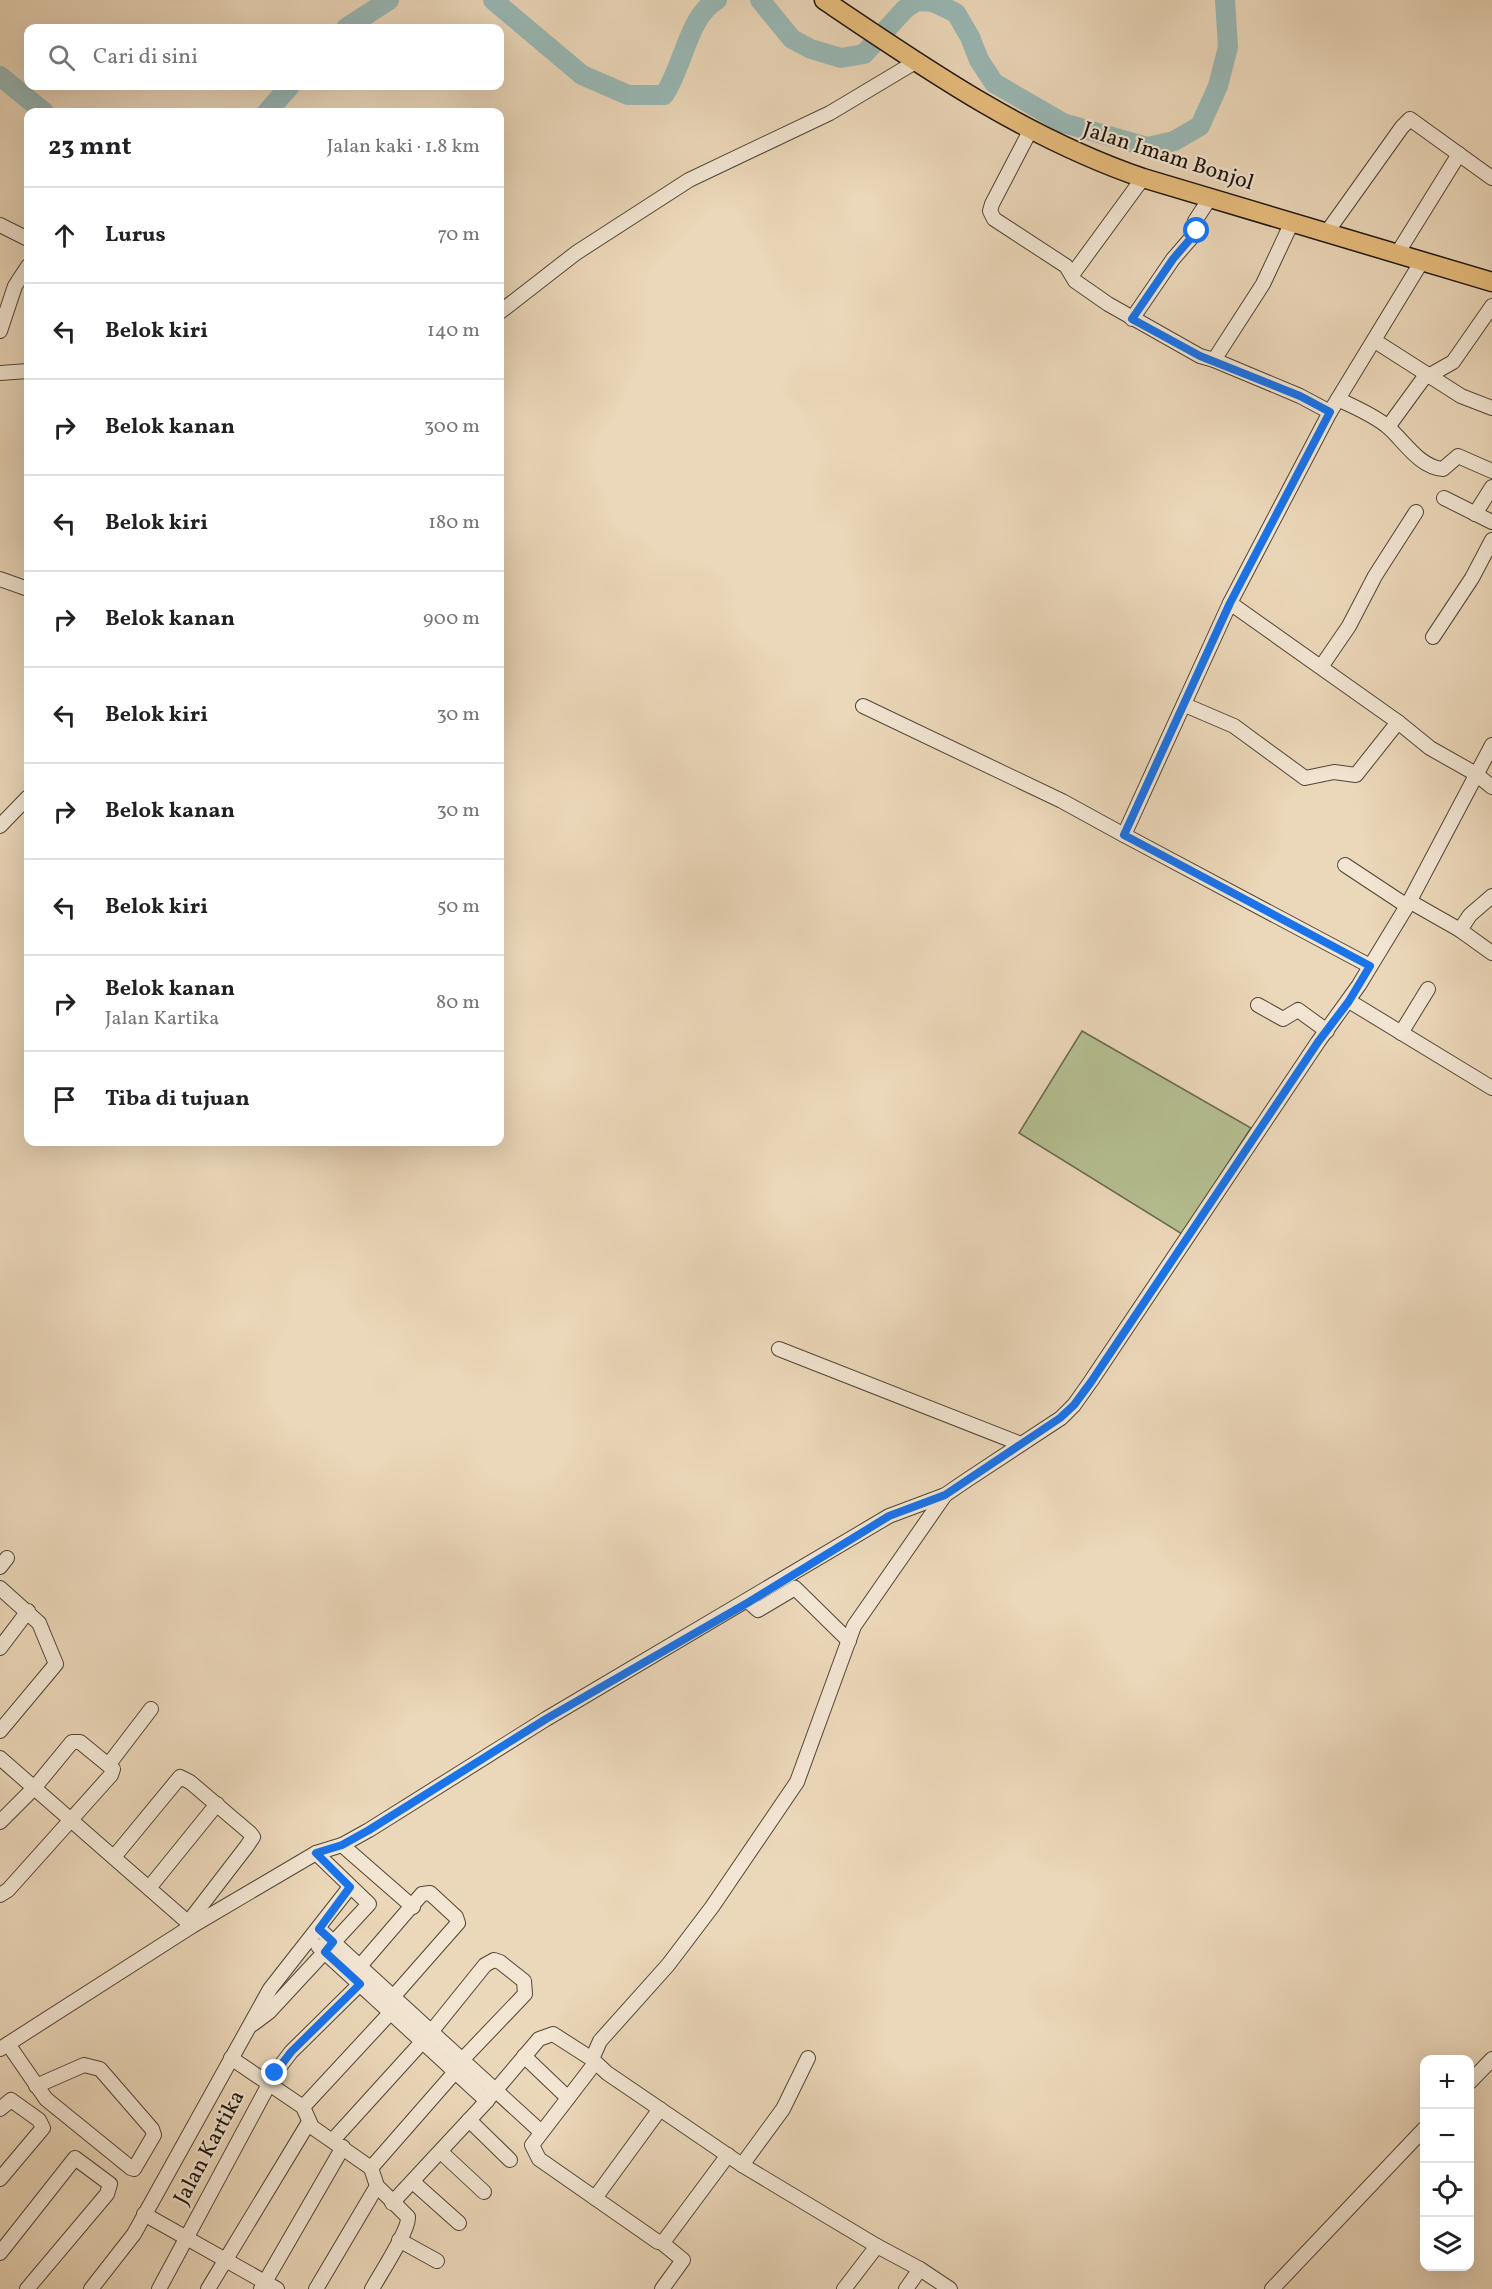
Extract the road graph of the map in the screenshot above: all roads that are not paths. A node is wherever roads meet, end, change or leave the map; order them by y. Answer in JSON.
{"nodes":[{"id":1,"x":824,"y":0,"type":"edge"},
{"id":2,"x":917,"y":61,"type":"junction"},
{"id":3,"x":1030,"y":131,"type":"junction"},
{"id":4,"x":1459,"y":154,"type":"junction"},
{"id":5,"x":1143,"y":178,"type":"junction"},
{"id":6,"x":1492,"y":178,"type":"edge"},
{"id":7,"x":1209,"y":198,"type":"junction"},
{"id":8,"x":1292,"y":222,"type":"junction"},
{"id":9,"x":0,"y":225,"type":"edge"},
{"id":10,"x":1327,"y":232,"type":"junction"},
{"id":11,"x":24,"y":237,"type":"edge"},
{"id":12,"x":1396,"y":254,"type":"junction"},
{"id":13,"x":1422,"y":261,"type":"junction"},
{"id":14,"x":24,"y":272,"type":"edge"},
{"id":15,"x":1072,"y":275,"type":"junction"},
{"id":16,"x":1492,"y":282,"type":"edge"},
{"id":17,"x":1492,"y":306,"type":"edge"},
{"id":18,"x":504,"y":309,"type":"edge"},
{"id":19,"x":1132,"y":319,"type":"junction"},
{"id":20,"x":0,"y":331,"type":"edge"},
{"id":21,"x":1375,"y":341,"type":"junction"},
{"id":22,"x":1214,"y":360,"type":"junction"},
{"id":23,"x":24,"y":371,"type":"edge"},
{"id":24,"x":0,"y":374,"type":"edge"},
{"id":25,"x":1429,"y":375,"type":"junction"},
{"id":26,"x":1338,"y":399,"type":"junction"},
{"id":27,"x":1492,"y":408,"type":"edge"},
{"id":28,"x":1330,"y":412,"type":"junction"},
{"id":29,"x":1389,"y":427,"type":"junction"},
{"id":30,"x":1492,"y":471,"type":"edge"},
{"id":31,"x":1492,"y":487,"type":"edge"},
{"id":32,"x":1444,"y":498,"type":"dead end"},
{"id":33,"x":1416,"y":512,"type":"dead end"},
{"id":34,"x":1475,"y":514,"type":"junction"},
{"id":35,"x":1492,"y":522,"type":"edge"},
{"id":36,"x":1492,"y":540,"type":"edge"},
{"id":37,"x":0,"y":579,"type":"edge"},
{"id":38,"x":24,"y":588,"type":"edge"},
{"id":39,"x":1230,"y":603,"type":"junction"},
{"id":40,"x":1433,"y":637,"type":"dead end"},
{"id":41,"x":1321,"y":667,"type":"junction"},
{"id":42,"x":1185,"y":705,"type":"junction"},
{"id":43,"x":863,"y":706,"type":"dead end"},
{"id":44,"x":1398,"y":722,"type":"junction"},
{"id":45,"x":1492,"y":745,"type":"edge"},
{"id":46,"x":1476,"y":774,"type":"junction"},
{"id":47,"x":1492,"y":787,"type":"edge"},
{"id":48,"x":24,"y":800,"type":"edge"},
{"id":49,"x":0,"y":826,"type":"edge"},
{"id":50,"x":1124,"y":835,"type":"junction"},
{"id":51,"x":1345,"y":865,"type":"dead end"},
{"id":52,"x":1492,"y":896,"type":"edge"},
{"id":53,"x":1408,"y":904,"type":"junction"},
{"id":54,"x":1460,"y":930,"type":"junction"},
{"id":55,"x":1492,"y":953,"type":"edge"},
{"id":56,"x":1370,"y":966,"type":"junction"},
{"id":57,"x":1428,"y":989,"type":"dead end"},
{"id":58,"x":1258,"y":1005,"type":"dead end"},
{"id":59,"x":1346,"y":1006,"type":"junction"},
{"id":60,"x":1329,"y":1029,"type":"junction"},
{"id":61,"x":1401,"y":1033,"type":"junction"},
{"id":62,"x":1491,"y":1084,"type":"edge"},
{"id":63,"x":779,"y":1349,"type":"dead end"},
{"id":64,"x":1021,"y":1444,"type":"junction"},
{"id":65,"x":945,"y":1495,"type":"junction"},
{"id":66,"x":0,"y":1588,"type":"edge"},
{"id":67,"x":749,"y":1602,"type":"junction"},
{"id":68,"x":28,"y":1611,"type":"junction"},
{"id":69,"x":849,"y":1641,"type":"junction"},
{"id":70,"x":0,"y":1648,"type":"edge"},
{"id":71,"x":151,"y":1710,"type":"dead end"},
{"id":72,"x":0,"y":1731,"type":"edge"},
{"id":73,"x":0,"y":1758,"type":"edge"},
{"id":74,"x":109,"y":1764,"type":"junction"},
{"id":75,"x":35,"y":1787,"type":"junction"},
{"id":76,"x":217,"y":1804,"type":"junction"},
{"id":77,"x":73,"y":1819,"type":"junction"},
{"id":78,"x":0,"y":1822,"type":"edge"},
{"id":79,"x":342,"y":1845,"type":"junction"},
{"id":80,"x":316,"y":1853,"type":"junction"},
{"id":81,"x":114,"y":1857,"type":"junction"},
{"id":82,"x":350,"y":1887,"type":"junction"},
{"id":83,"x":149,"y":1888,"type":"junction"},
{"id":84,"x":0,"y":1895,"type":"edge"},
{"id":85,"x":413,"y":1907,"type":"junction"},
{"id":86,"x":190,"y":1925,"type":"junction"},
{"id":87,"x":314,"y":1934,"type":"junction"},
{"id":88,"x":329,"y":1947,"type":"junction"},
{"id":89,"x":360,"y":1966,"type":"junction"},
{"id":90,"x":360,"y":1984,"type":"junction"},
{"id":91,"x":393,"y":1997,"type":"junction"},
{"id":92,"x":391,"y":2012,"type":"junction"},
{"id":93,"x":252,"y":2025,"type":"junction"},
{"id":94,"x":427,"y":2037,"type":"junction"},
{"id":95,"x":4,"y":2046,"type":"edge"},
{"id":96,"x":524,"y":2056,"type":"junction"},
{"id":97,"x":231,"y":2058,"type":"junction"},
{"id":98,"x":808,"y":2058,"type":"dead end"},
{"id":99,"x":1492,"y":2059,"type":"edge"},
{"id":100,"x":594,"y":2061,"type":"junction"},
{"id":101,"x":459,"y":2066,"type":"junction"},
{"id":102,"x":1474,"y":2078,"type":"edge"},
{"id":103,"x":268,"y":2084,"type":"junction"},
{"id":104,"x":36,"y":2086,"type":"junction"},
{"id":105,"x":491,"y":2096,"type":"junction"},
{"id":106,"x":568,"y":2098,"type":"junction"},
{"id":107,"x":303,"y":2107,"type":"junction"},
{"id":108,"x":0,"y":2109,"type":"edge"},
{"id":109,"x":660,"y":2109,"type":"junction"},
{"id":110,"x":469,"y":2120,"type":"junction"},
{"id":111,"x":309,"y":2122,"type":"junction"},
{"id":112,"x":540,"y":2131,"type":"junction"},
{"id":113,"x":1420,"y":2134,"type":"edge"},
{"id":114,"x":338,"y":2144,"type":"junction"},
{"id":115,"x":441,"y":2152,"type":"junction"},
{"id":116,"x":728,"y":2155,"type":"junction"},
{"id":117,"x":510,"y":2160,"type":"dead end"},
{"id":118,"x":742,"y":2165,"type":"junction"},
{"id":119,"x":371,"y":2168,"type":"junction"},
{"id":120,"x":0,"y":2179,"type":"edge"},
{"id":121,"x":413,"y":2182,"type":"junction"},
{"id":122,"x":377,"y":2186,"type":"junction"},
{"id":123,"x":484,"y":2192,"type":"dead end"},
{"id":124,"x":596,"y":2198,"type":"junction"},
{"id":125,"x":392,"y":2203,"type":"junction"},
{"id":126,"x":144,"y":2214,"type":"junction"},
{"id":127,"x":459,"y":2223,"type":"dead end"},
{"id":128,"x":187,"y":2237,"type":"junction"},
{"id":129,"x":399,"y":2240,"type":"junction"},
{"id":130,"x":662,"y":2242,"type":"junction"},
{"id":131,"x":877,"y":2246,"type":"junction"},
{"id":132,"x":0,"y":2253,"type":"edge"},
{"id":133,"x":225,"y":2258,"type":"junction"},
{"id":134,"x":437,"y":2261,"type":"dead end"},
{"id":135,"x":109,"y":2268,"type":"junction"},
{"id":136,"x":920,"y":2269,"type":"junction"},
{"id":137,"x":268,"y":2287,"type":"edge"},
{"id":138,"x":27,"y":2289,"type":"edge"},
{"id":139,"x":91,"y":2289,"type":"edge"},
{"id":140,"x":100,"y":2289,"type":"edge"},
{"id":141,"x":159,"y":2289,"type":"edge"},
{"id":142,"x":208,"y":2289,"type":"edge"},
{"id":143,"x":316,"y":2289,"type":"edge"},
{"id":144,"x":372,"y":2289,"type":"edge"},
{"id":145,"x":662,"y":2289,"type":"edge"},
{"id":146,"x":844,"y":2289,"type":"edge"},
{"id":147,"x":906,"y":2289,"type":"edge"},
{"id":148,"x":950,"y":2289,"type":"edge"},
{"id":149,"x":1272,"y":2289,"type":"edge"}],
"edges":[{"from":1,"to":2,"type":"main road","name":"Jalan Imam Bonjol"},
{"from":2,"to":3,"type":"main road","name":"Jalan Imam Bonjol"},
{"from":2,"to":18,"type":"street"},
{"from":3,"to":5,"type":"main road","name":"Jalan Imam Bonjol"},
{"from":3,"to":15,"type":"street"},
{"from":4,"to":6,"type":"street"},
{"from":4,"to":10,"type":"street"},
{"from":4,"to":12,"type":"street"},
{"from":5,"to":7,"type":"main road","name":"Jalan Imam Bonjol"},
{"from":5,"to":15,"type":"street"},
{"from":7,"to":8,"type":"main road","name":"Jalan Imam Bonjol"},
{"from":7,"to":19,"type":"street"},
{"from":8,"to":10,"type":"main road","name":"Jalan Imam Bonjol"},
{"from":8,"to":22,"type":"street"},
{"from":9,"to":11,"type":"street"},
{"from":10,"to":12,"type":"main road","name":"Jalan Imam Bonjol"},
{"from":12,"to":13,"type":"main road","name":"Jalan Imam Bonjol"},
{"from":13,"to":16,"type":"main road","name":"Jalan Imam Bonjol"},
{"from":13,"to":21,"type":"street"},
{"from":14,"to":20,"type":"street"},
{"from":15,"to":19,"type":"street"},
{"from":17,"to":25,"type":"street"},
{"from":19,"to":22,"type":"street"},
{"from":21,"to":25,"type":"street"},
{"from":21,"to":26,"type":"street"},
{"from":22,"to":28,"type":"street"},
{"from":23,"to":24,"type":"street"},
{"from":25,"to":27,"type":"street"},
{"from":25,"to":29,"type":"street"},
{"from":26,"to":28,"type":"street"},
{"from":26,"to":29,"type":"street"},
{"from":28,"to":39,"type":"street"},
{"from":29,"to":30,"type":"street"},
{"from":31,"to":34,"type":"street"},
{"from":32,"to":34,"type":"street"},
{"from":33,"to":41,"type":"street"},
{"from":34,"to":35,"type":"street"},
{"from":36,"to":40,"type":"street"},
{"from":37,"to":38,"type":"street"},
{"from":39,"to":41,"type":"street"},
{"from":39,"to":42,"type":"street"},
{"from":41,"to":44,"type":"street"},
{"from":42,"to":44,"type":"street"},
{"from":42,"to":50,"type":"street"},
{"from":43,"to":50,"type":"street"},
{"from":44,"to":46,"type":"street"},
{"from":45,"to":46,"type":"street"},
{"from":46,"to":47,"type":"street"},
{"from":46,"to":53,"type":"street"},
{"from":48,"to":49,"type":"street"},
{"from":50,"to":56,"type":"street"},
{"from":51,"to":53,"type":"street"},
{"from":52,"to":54,"type":"street"},
{"from":53,"to":54,"type":"street"},
{"from":53,"to":56,"type":"street"},
{"from":54,"to":55,"type":"street"},
{"from":56,"to":59,"type":"street"},
{"from":57,"to":61,"type":"street"},
{"from":58,"to":60,"type":"street"},
{"from":59,"to":60,"type":"street"},
{"from":59,"to":61,"type":"street"},
{"from":60,"to":64,"type":"street"},
{"from":61,"to":62,"type":"street"},
{"from":63,"to":64,"type":"street"},
{"from":64,"to":65,"type":"street"},
{"from":65,"to":67,"type":"street"},
{"from":65,"to":69,"type":"street"},
{"from":66,"to":68,"type":"street"},
{"from":67,"to":69,"type":"street"},
{"from":67,"to":79,"type":"street"},
{"from":68,"to":70,"type":"street"},
{"from":68,"to":72,"type":"street"},
{"from":69,"to":100,"type":"street"},
{"from":71,"to":74,"type":"street"},
{"from":73,"to":75,"type":"street"},
{"from":74,"to":75,"type":"street"},
{"from":74,"to":77,"type":"street"},
{"from":75,"to":77,"type":"street"},
{"from":75,"to":78,"type":"street"},
{"from":76,"to":81,"type":"street"},
{"from":76,"to":83,"type":"street"},
{"from":76,"to":86,"type":"street"},
{"from":77,"to":81,"type":"street"},
{"from":77,"to":84,"type":"street"},
{"from":79,"to":80,"type":"street"},
{"from":79,"to":85,"type":"street"},
{"from":80,"to":82,"type":"street"},
{"from":80,"to":86,"type":"street"},
{"from":81,"to":83,"type":"street"},
{"from":82,"to":87,"type":"street"},
{"from":82,"to":88,"type":"street"},
{"from":83,"to":86,"type":"street"},
{"from":85,"to":89,"type":"street"},
{"from":85,"to":91,"type":"street"},
{"from":86,"to":95,"type":"street"},
{"from":87,"to":88,"type":"street"},
{"from":87,"to":93,"type":"street"},
{"from":88,"to":89,"type":"street"},
{"from":88,"to":90,"type":"street"},
{"from":88,"to":93,"type":"street"},
{"from":89,"to":91,"type":"street"},
{"from":90,"to":92,"type":"street"},
{"from":90,"to":103,"type":"street","name":"Jalan Kartika"},
{"from":91,"to":94,"type":"street"},
{"from":92,"to":94,"type":"street"},
{"from":92,"to":107,"type":"street"},
{"from":93,"to":97,"type":"street"},
{"from":94,"to":101,"type":"street"},
{"from":94,"to":101,"type":"street"},
{"from":94,"to":114,"type":"street"},
{"from":95,"to":104,"type":"street"},
{"from":96,"to":100,"type":"street"},
{"from":96,"to":105,"type":"street"},
{"from":96,"to":106,"type":"street"},
{"from":97,"to":103,"type":"street"},
{"from":97,"to":126,"type":"street"},
{"from":98,"to":118,"type":"street"},
{"from":99,"to":102,"type":"street"},
{"from":100,"to":106,"type":"street"},
{"from":100,"to":109,"type":"street"},
{"from":101,"to":105,"type":"street"},
{"from":101,"to":119,"type":"street"},
{"from":103,"to":107,"type":"street"},
{"from":103,"to":128,"type":"street","name":"Jalan Kartika"},
{"from":104,"to":104,"type":"street"},
{"from":105,"to":110,"type":"street"},
{"from":105,"to":112,"type":"street"},
{"from":106,"to":112,"type":"street"},
{"from":107,"to":111,"type":"street"},
{"from":108,"to":120,"type":"street"},
{"from":109,"to":116,"type":"street"},
{"from":109,"to":124,"type":"street"},
{"from":110,"to":115,"type":"street"},
{"from":110,"to":117,"type":"street"},
{"from":111,"to":114,"type":"street"},
{"from":111,"to":133,"type":"street"},
{"from":112,"to":124,"type":"street"},
{"from":113,"to":149,"type":"street"},
{"from":114,"to":119,"type":"street"},
{"from":114,"to":137,"type":"street"},
{"from":115,"to":121,"type":"street"},
{"from":115,"to":123,"type":"street"},
{"from":116,"to":118,"type":"street"},
{"from":116,"to":130,"type":"street"},
{"from":118,"to":131,"type":"street"},
{"from":119,"to":122,"type":"street"},
{"from":121,"to":125,"type":"street"},
{"from":121,"to":127,"type":"street"},
{"from":122,"to":125,"type":"street"},
{"from":122,"to":143,"type":"street"},
{"from":124,"to":130,"type":"street"},
{"from":125,"to":129,"type":"street"},
{"from":126,"to":128,"type":"street"},
{"from":126,"to":135,"type":"street"},
{"from":128,"to":133,"type":"street"},
{"from":128,"to":141,"type":"street","name":"Jalan Kartika"},
{"from":129,"to":134,"type":"street"},
{"from":129,"to":144,"type":"street"},
{"from":130,"to":145,"type":"street"},
{"from":131,"to":136,"type":"street"},
{"from":131,"to":146,"type":"street"},
{"from":132,"to":138,"type":"street"},
{"from":133,"to":137,"type":"street"},
{"from":133,"to":142,"type":"street"},
{"from":135,"to":139,"type":"street"},
{"from":135,"to":140,"type":"street"},
{"from":136,"to":147,"type":"street"},
{"from":136,"to":148,"type":"street"}]}
